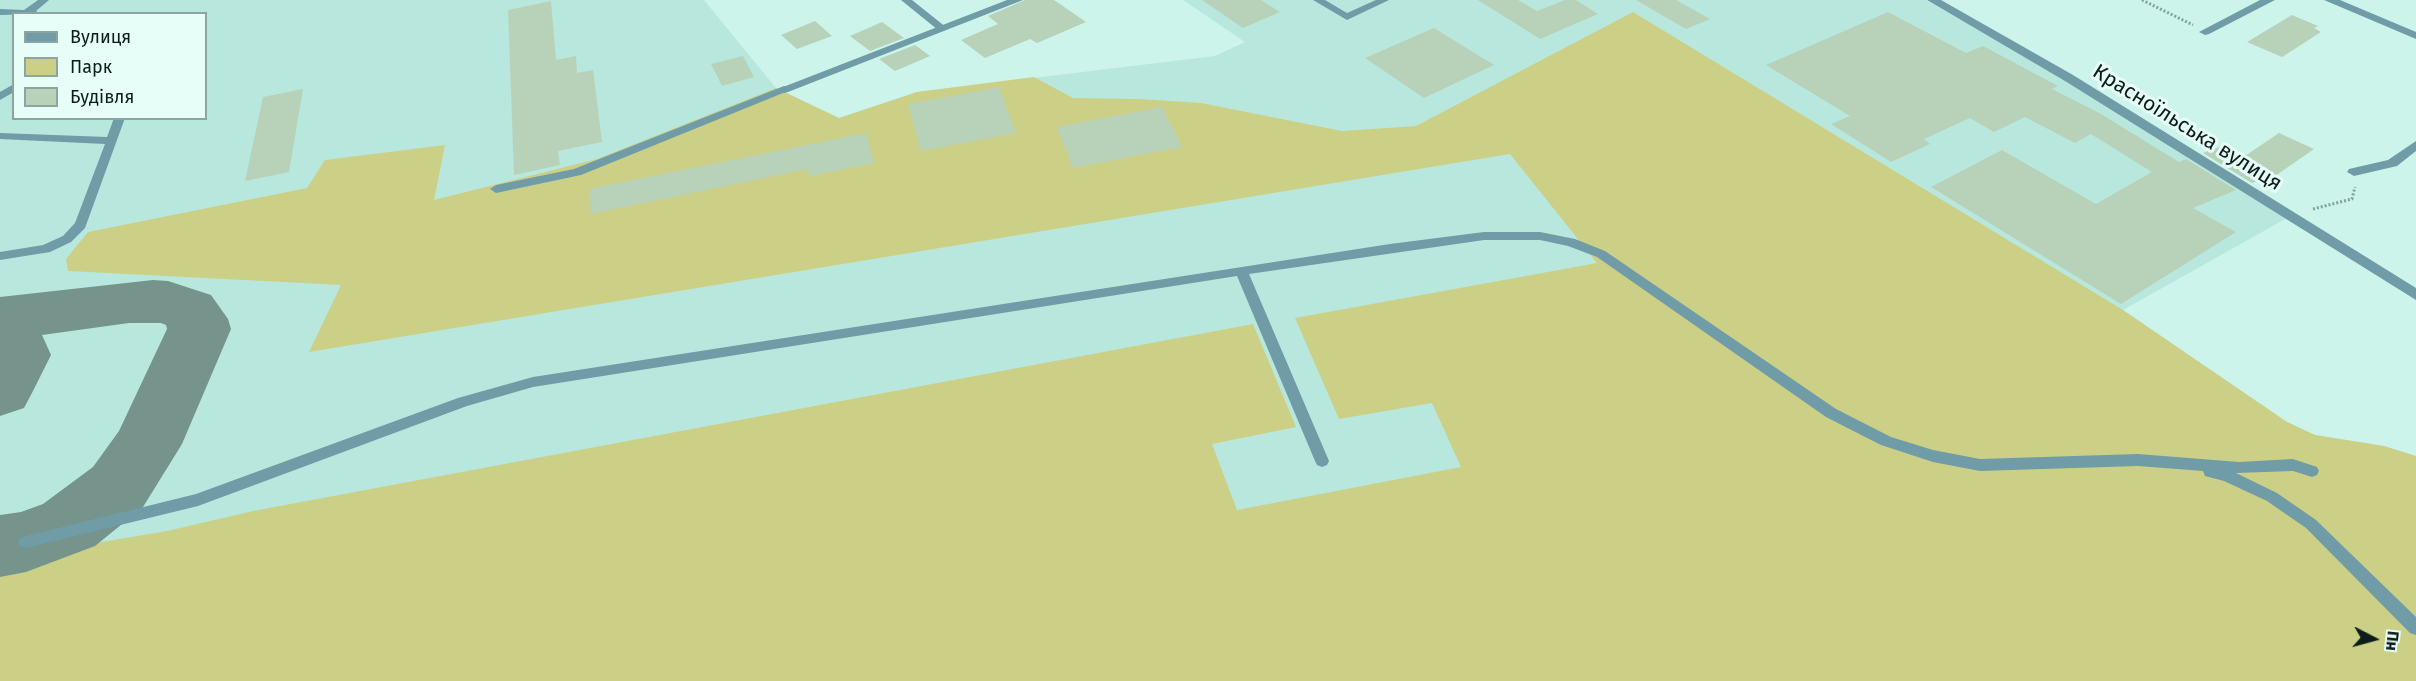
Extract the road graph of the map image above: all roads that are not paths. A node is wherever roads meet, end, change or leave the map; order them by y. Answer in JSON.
{"nodes":[{"id":1,"x":17,"y":0,"type":"edge"},
{"id":2,"x":44,"y":0,"type":"edge"},
{"id":3,"x":906,"y":0,"type":"edge"},
{"id":4,"x":1017,"y":0,"type":"edge"},
{"id":5,"x":1318,"y":0,"type":"edge"},
{"id":6,"x":1384,"y":0,"type":"edge"},
{"id":7,"x":1933,"y":0,"type":"edge"},
{"id":8,"x":2269,"y":0,"type":"edge"},
{"id":9,"x":2330,"y":0,"type":"edge"},
{"id":10,"x":0,"y":12,"type":"edge"},
{"id":11,"x":28,"y":12,"type":"edge"},
{"id":12,"x":942,"y":28,"type":"junction"},
{"id":13,"x":2205,"y":32,"type":"road end"},
{"id":14,"x":2416,"y":36,"type":"edge"},
{"id":15,"x":784,"y":88,"type":"joint"},
{"id":16,"x":119,"y":120,"type":"edge"},
{"id":17,"x":0,"y":136,"type":"edge"},
{"id":18,"x":112,"y":141,"type":"junction"},
{"id":19,"x":2416,"y":145,"type":"edge"},
{"id":20,"x":2354,"y":171,"type":"road end"},
{"id":21,"x":496,"y":189,"type":"dead end"},
{"id":22,"x":0,"y":256,"type":"edge"},
{"id":23,"x":1241,"y":271,"type":"junction"},
{"id":24,"x":2416,"y":295,"type":"edge"},
{"id":25,"x":1322,"y":461,"type":"dead end"},
{"id":26,"x":2175,"y":463,"type":"junction"},
{"id":27,"x":2313,"y":471,"type":"dead end"},
{"id":28,"x":26,"y":542,"type":"dead end"},
{"id":29,"x":2416,"y":628,"type":"edge"}],
"edges":[{"from":1,"to":10,"type":"lane"},
{"from":2,"to":11,"type":"lane"},
{"from":3,"to":12,"type":"lane"},
{"from":4,"to":12,"type":"street"},
{"from":5,"to":6,"type":"lane"},
{"from":7,"to":24,"type":"street","name":"Красноїльська вулиця"},
{"from":8,"to":13,"type":"street"},
{"from":9,"to":14,"type":"street"},
{"from":12,"to":15,"type":"street"},
{"from":15,"to":21,"type":"lane"},
{"from":16,"to":18,"type":"lane"},
{"from":17,"to":18,"type":"lane"},
{"from":18,"to":22,"type":"lane"},
{"from":19,"to":20,"type":"street"},
{"from":23,"to":25,"type":"lane"},
{"from":23,"to":26,"type":"lane"},
{"from":23,"to":28,"type":"lane"},
{"from":26,"to":27,"type":"lane"},
{"from":26,"to":29,"type":"lane"}]}
